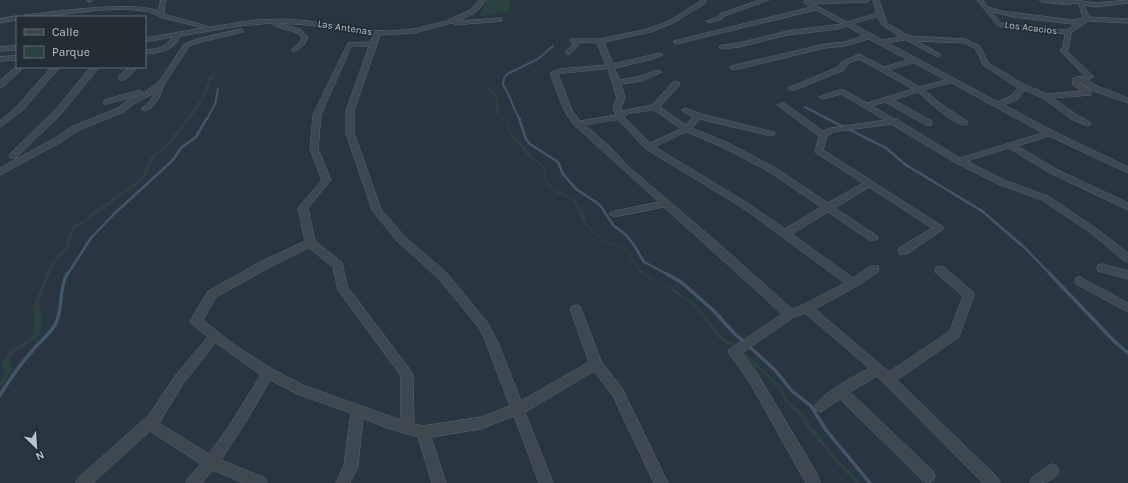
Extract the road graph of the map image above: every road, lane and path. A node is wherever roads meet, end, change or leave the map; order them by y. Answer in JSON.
{"nodes":[{"id":1,"x":164,"y":0,"type":"edge"},
{"id":2,"x":482,"y":0,"type":"edge"},
{"id":3,"x":703,"y":0,"type":"edge"},
{"id":4,"x":766,"y":0,"type":"edge"},
{"id":5,"x":866,"y":0,"type":"edge"},
{"id":6,"x":876,"y":0,"type":"edge"},
{"id":7,"x":980,"y":0,"type":"edge"},
{"id":8,"x":1042,"y":0,"type":"edge"},
{"id":9,"x":1063,"y":0,"type":"edge"},
{"id":10,"x":1128,"y":1,"type":"edge"},
{"id":11,"x":1097,"y":2,"type":"edge"},
{"id":12,"x":1114,"y":3,"type":"junction"},
{"id":13,"x":1081,"y":5,"type":"junction"},
{"id":14,"x":1128,"y":5,"type":"edge"},
{"id":15,"x":816,"y":8,"type":"junction"},
{"id":16,"x":986,"y":8,"type":"junction"},
{"id":17,"x":879,"y":11,"type":"junction"},
{"id":18,"x":161,"y":14,"type":"junction"},
{"id":19,"x":33,"y":16,"type":"edge"},
{"id":20,"x":16,"y":18,"type":"edge"},
{"id":21,"x":1087,"y":19,"type":"junction"},
{"id":22,"x":500,"y":20,"type":"dead end"},
{"id":23,"x":0,"y":21,"type":"edge"},
{"id":24,"x":270,"y":21,"type":"junction"},
{"id":25,"x":709,"y":21,"type":"dead end"},
{"id":26,"x":1128,"y":21,"type":"edge"},
{"id":27,"x":443,"y":24,"type":"junction"},
{"id":28,"x":846,"y":25,"type":"junction"},
{"id":29,"x":279,"y":26,"type":"junction"},
{"id":30,"x":213,"y":28,"type":"junction"},
{"id":31,"x":199,"y":30,"type":"junction"},
{"id":32,"x":1068,"y":32,"type":"junction"},
{"id":33,"x":378,"y":33,"type":"junction"},
{"id":34,"x":176,"y":34,"type":"junction"},
{"id":35,"x":868,"y":37,"type":"junction"},
{"id":36,"x":904,"y":38,"type":"junction"},
{"id":37,"x":146,"y":39,"type":"edge"},
{"id":38,"x":146,"y":39,"type":"edge"},
{"id":39,"x":600,"y":41,"type":"junction"},
{"id":40,"x":676,"y":42,"type":"dead end"},
{"id":41,"x":880,"y":43,"type":"junction"},
{"id":42,"x":374,"y":44,"type":"junction"},
{"id":43,"x":722,"y":47,"type":"dead end"},
{"id":44,"x":16,"y":48,"type":"edge"},
{"id":45,"x":0,"y":49,"type":"edge"},
{"id":46,"x":294,"y":50,"type":"dead end"},
{"id":47,"x":568,"y":53,"type":"dead end"},
{"id":48,"x":147,"y":54,"type":"edge"},
{"id":49,"x":660,"y":55,"type":"dead end"},
{"id":50,"x":938,"y":55,"type":"dead end"},
{"id":51,"x":16,"y":58,"type":"edge"},
{"id":52,"x":0,"y":59,"type":"edge"},
{"id":53,"x":915,"y":60,"type":"junction"},
{"id":54,"x":19,"y":68,"type":"edge"},
{"id":55,"x":55,"y":68,"type":"edge"},
{"id":56,"x":94,"y":68,"type":"edge"},
{"id":57,"x":133,"y":68,"type":"edge"},
{"id":58,"x":611,"y":68,"type":"junction"},
{"id":59,"x":734,"y":68,"type":"dead end"},
{"id":60,"x":884,"y":69,"type":"junction"},
{"id":61,"x":658,"y":72,"type":"dead end"},
{"id":62,"x":122,"y":78,"type":"dead end"},
{"id":63,"x":1082,"y":79,"type":"junction"},
{"id":64,"x":953,"y":81,"type":"junction"},
{"id":65,"x":162,"y":83,"type":"junction"},
{"id":66,"x":617,"y":83,"type":"junction"},
{"id":67,"x":676,"y":84,"type":"dead end"},
{"id":68,"x":0,"y":85,"type":"edge"},
{"id":69,"x":1022,"y":87,"type":"junction"},
{"id":70,"x":792,"y":88,"type":"dead end"},
{"id":71,"x":919,"y":89,"type":"junction"},
{"id":72,"x":1046,"y":96,"type":"junction"},
{"id":73,"x":823,"y":97,"type":"dead end"},
{"id":74,"x":886,"y":99,"type":"junction"},
{"id":75,"x":1128,"y":101,"type":"edge"},
{"id":76,"x":107,"y":102,"type":"dead end"},
{"id":77,"x":781,"y":105,"type":"dead end"},
{"id":78,"x":867,"y":105,"type":"junction"},
{"id":79,"x":998,"y":105,"type":"junction"},
{"id":80,"x":655,"y":107,"type":"junction"},
{"id":81,"x":145,"y":109,"type":"dead end"},
{"id":82,"x":685,"y":110,"type":"dead end"},
{"id":83,"x":698,"y":116,"type":"junction"},
{"id":84,"x":620,"y":117,"type":"junction"},
{"id":85,"x":895,"y":121,"type":"junction"},
{"id":86,"x":929,"y":123,"type":"dead end"},
{"id":87,"x":964,"y":123,"type":"dead end"},
{"id":88,"x":579,"y":124,"type":"junction"},
{"id":89,"x":1087,"y":124,"type":"dead end"},
{"id":90,"x":0,"y":125,"type":"edge"},
{"id":91,"x":686,"y":129,"type":"junction"},
{"id":92,"x":1050,"y":133,"type":"junction"},
{"id":93,"x":771,"y":134,"type":"dead end"},
{"id":94,"x":823,"y":135,"type":"junction"},
{"id":95,"x":1011,"y":146,"type":"junction"},
{"id":96,"x":649,"y":147,"type":"junction"},
{"id":97,"x":12,"y":156,"type":"dead end"},
{"id":98,"x":959,"y":161,"type":"junction"},
{"id":99,"x":1128,"y":170,"type":"edge"},
{"id":100,"x":0,"y":172,"type":"edge"},
{"id":101,"x":869,"y":183,"type":"junction"},
{"id":102,"x":665,"y":204,"type":"junction"},
{"id":103,"x":1128,"y":206,"type":"edge"},
{"id":104,"x":830,"y":207,"type":"junction"},
{"id":105,"x":614,"y":214,"type":"dead end"},
{"id":106,"x":786,"y":233,"type":"junction"},
{"id":107,"x":873,"y":238,"type":"dead end"},
{"id":108,"x":310,"y":243,"type":"junction"},
{"id":109,"x":903,"y":251,"type":"dead end"},
{"id":110,"x":1128,"y":258,"type":"edge"},
{"id":111,"x":1102,"y":268,"type":"dead end"},
{"id":112,"x":874,"y":269,"type":"dead end"},
{"id":113,"x":940,"y":270,"type":"dead end"},
{"id":114,"x":1128,"y":275,"type":"edge"},
{"id":115,"x":1080,"y":282,"type":"dead end"},
{"id":116,"x":853,"y":284,"type":"junction"},
{"id":117,"x":807,"y":308,"type":"junction"},
{"id":118,"x":1128,"y":308,"type":"edge"},
{"id":119,"x":576,"y":309,"type":"dead end"},
{"id":120,"x":790,"y":314,"type":"junction"},
{"id":121,"x":215,"y":336,"type":"junction"},
{"id":122,"x":596,"y":364,"type":"junction"},
{"id":123,"x":878,"y":369,"type":"junction"},
{"id":124,"x":268,"y":373,"type":"junction"},
{"id":125,"x":889,"y":379,"type":"junction"},
{"id":126,"x":841,"y":391,"type":"junction"},
{"id":127,"x":821,"y":406,"type":"dead end"},
{"id":128,"x":518,"y":409,"type":"junction"},
{"id":129,"x":358,"y":410,"type":"junction"},
{"id":130,"x":149,"y":424,"type":"junction"},
{"id":131,"x":408,"y":426,"type":"junction"},
{"id":132,"x":423,"y":432,"type":"junction"},
{"id":133,"x":211,"y":463,"type":"junction"},
{"id":134,"x":1052,"y":470,"type":"dead end"},
{"id":135,"x":928,"y":476,"type":"dead end"},
{"id":136,"x":84,"y":483,"type":"edge"},
{"id":137,"x":193,"y":483,"type":"edge"},
{"id":138,"x":260,"y":483,"type":"edge"},
{"id":139,"x":343,"y":483,"type":"edge"},
{"id":140,"x":439,"y":483,"type":"edge"},
{"id":141,"x":546,"y":483,"type":"edge"},
{"id":142,"x":661,"y":483,"type":"edge"},
{"id":143,"x":813,"y":483,"type":"edge"},
{"id":144,"x":993,"y":483,"type":"edge"},
{"id":145,"x":1037,"y":483,"type":"edge"}],
"edges":[{"from":1,"to":18,"type":"street"},
{"from":2,"to":27,"type":"street","name":"Las Antenas"},
{"from":3,"to":39,"type":"street"},
{"from":4,"to":25,"type":"street"},
{"from":5,"to":15,"type":"street"},
{"from":6,"to":17,"type":"street"},
{"from":7,"to":16,"type":"street","name":"Los Acacios"},
{"from":8,"to":13,"type":"street"},
{"from":9,"to":11,"type":"street"},
{"from":10,"to":12,"type":"street"},
{"from":11,"to":12,"type":"street"},
{"from":11,"to":13,"type":"street"},
{"from":12,"to":14,"type":"street"},
{"from":13,"to":21,"type":"street"},
{"from":15,"to":28,"type":"street"},
{"from":15,"to":40,"type":"street"},
{"from":16,"to":21,"type":"street"},
{"from":16,"to":32,"type":"street","name":"Los Acacios"},
{"from":17,"to":28,"type":"street"},
{"from":17,"to":36,"type":"street"},
{"from":18,"to":19,"type":"street"},
{"from":18,"to":30,"type":"street"},
{"from":20,"to":23,"type":"street"},
{"from":21,"to":26,"type":"street"},
{"from":21,"to":32,"type":"street","name":"Los Acacios"},
{"from":22,"to":27,"type":"street"},
{"from":24,"to":29,"type":"street"},
{"from":24,"to":30,"type":"street","name":"Las Antenas"},
{"from":24,"to":33,"type":"street","name":"Las Antenas"},
{"from":27,"to":33,"type":"street","name":"Las Antenas"},
{"from":28,"to":35,"type":"street"},
{"from":28,"to":43,"type":"street"},
{"from":29,"to":46,"type":"street"},
{"from":29,"to":65,"type":"street"},
{"from":30,"to":31,"type":"street","name":"Las Antenas"},
{"from":31,"to":34,"type":"street","name":"Las Antenas"},
{"from":31,"to":37,"type":"street","name":"Las Antenas"},
{"from":32,"to":63,"type":"street"},
{"from":33,"to":42,"type":"street"},
{"from":34,"to":38,"type":"street","name":"Las Antenas"},
{"from":34,"to":48,"type":"street"},
{"from":35,"to":41,"type":"street"},
{"from":35,"to":59,"type":"street"},
{"from":36,"to":41,"type":"street"},
{"from":36,"to":50,"type":"street"},
{"from":36,"to":69,"type":"street"},
{"from":39,"to":47,"type":"street"},
{"from":39,"to":58,"type":"street"},
{"from":41,"to":53,"type":"street"},
{"from":42,"to":108,"type":"street"},
{"from":42,"to":128,"type":"street"},
{"from":44,"to":45,"type":"street"},
{"from":49,"to":58,"type":"street"},
{"from":51,"to":52,"type":"street"},
{"from":53,"to":60,"type":"street"},
{"from":53,"to":64,"type":"street"},
{"from":54,"to":68,"type":"street"},
{"from":55,"to":90,"type":"street"},
{"from":56,"to":97,"type":"street"},
{"from":57,"to":62,"type":"street"},
{"from":58,"to":66,"type":"street"},
{"from":58,"to":88,"type":"street"},
{"from":60,"to":70,"type":"street"},
{"from":60,"to":71,"type":"street"},
{"from":61,"to":66,"type":"street"},
{"from":63,"to":72,"type":"street"},
{"from":63,"to":75,"type":"street"},
{"from":64,"to":71,"type":"street"},
{"from":64,"to":79,"type":"street"},
{"from":65,"to":76,"type":"street"},
{"from":65,"to":81,"type":"street"},
{"from":65,"to":100,"type":"street"},
{"from":66,"to":84,"type":"street"},
{"from":67,"to":80,"type":"street"},
{"from":69,"to":72,"type":"street"},
{"from":69,"to":79,"type":"street"},
{"from":71,"to":74,"type":"street"},
{"from":71,"to":87,"type":"street"},
{"from":72,"to":89,"type":"street"},
{"from":73,"to":78,"type":"street"},
{"from":74,"to":78,"type":"street"},
{"from":74,"to":86,"type":"street"},
{"from":77,"to":94,"type":"street"},
{"from":78,"to":85,"type":"street"},
{"from":79,"to":92,"type":"street"},
{"from":80,"to":84,"type":"street"},
{"from":80,"to":91,"type":"street"},
{"from":82,"to":83,"type":"street"},
{"from":83,"to":91,"type":"street"},
{"from":83,"to":93,"type":"street"},
{"from":84,"to":88,"type":"street"},
{"from":84,"to":96,"type":"street"},
{"from":85,"to":94,"type":"street"},
{"from":85,"to":98,"type":"street"},
{"from":88,"to":102,"type":"street"},
{"from":91,"to":96,"type":"street"},
{"from":91,"to":104,"type":"street"},
{"from":92,"to":95,"type":"street"},
{"from":92,"to":99,"type":"street"},
{"from":94,"to":101,"type":"street"},
{"from":95,"to":98,"type":"street"},
{"from":95,"to":103,"type":"street"},
{"from":96,"to":106,"type":"street"},
{"from":98,"to":110,"type":"street"},
{"from":101,"to":104,"type":"street"},
{"from":101,"to":109,"type":"street"},
{"from":102,"to":105,"type":"street"},
{"from":102,"to":120,"type":"street"},
{"from":104,"to":106,"type":"street"},
{"from":104,"to":107,"type":"street"},
{"from":106,"to":116,"type":"street"},
{"from":108,"to":121,"type":"street"},
{"from":108,"to":131,"type":"street"},
{"from":111,"to":114,"type":"street"},
{"from":112,"to":116,"type":"street"},
{"from":113,"to":125,"type":"street"},
{"from":115,"to":118,"type":"street"},
{"from":116,"to":117,"type":"street"},
{"from":117,"to":120,"type":"street"},
{"from":117,"to":123,"type":"street"},
{"from":119,"to":122,"type":"street"},
{"from":120,"to":143,"type":"street"},
{"from":121,"to":124,"type":"street"},
{"from":121,"to":130,"type":"street"},
{"from":122,"to":128,"type":"street"},
{"from":122,"to":142,"type":"street"},
{"from":123,"to":125,"type":"street"},
{"from":123,"to":126,"type":"street"},
{"from":124,"to":129,"type":"street"},
{"from":124,"to":133,"type":"street"},
{"from":125,"to":144,"type":"street"},
{"from":126,"to":127,"type":"street"},
{"from":126,"to":135,"type":"street"},
{"from":128,"to":132,"type":"street"},
{"from":128,"to":141,"type":"street"},
{"from":129,"to":131,"type":"street"},
{"from":129,"to":139,"type":"street"},
{"from":130,"to":133,"type":"street"},
{"from":130,"to":136,"type":"street"},
{"from":131,"to":132,"type":"street"},
{"from":132,"to":140,"type":"street"},
{"from":133,"to":137,"type":"street"},
{"from":133,"to":138,"type":"street"},
{"from":134,"to":145,"type":"street"}]}
